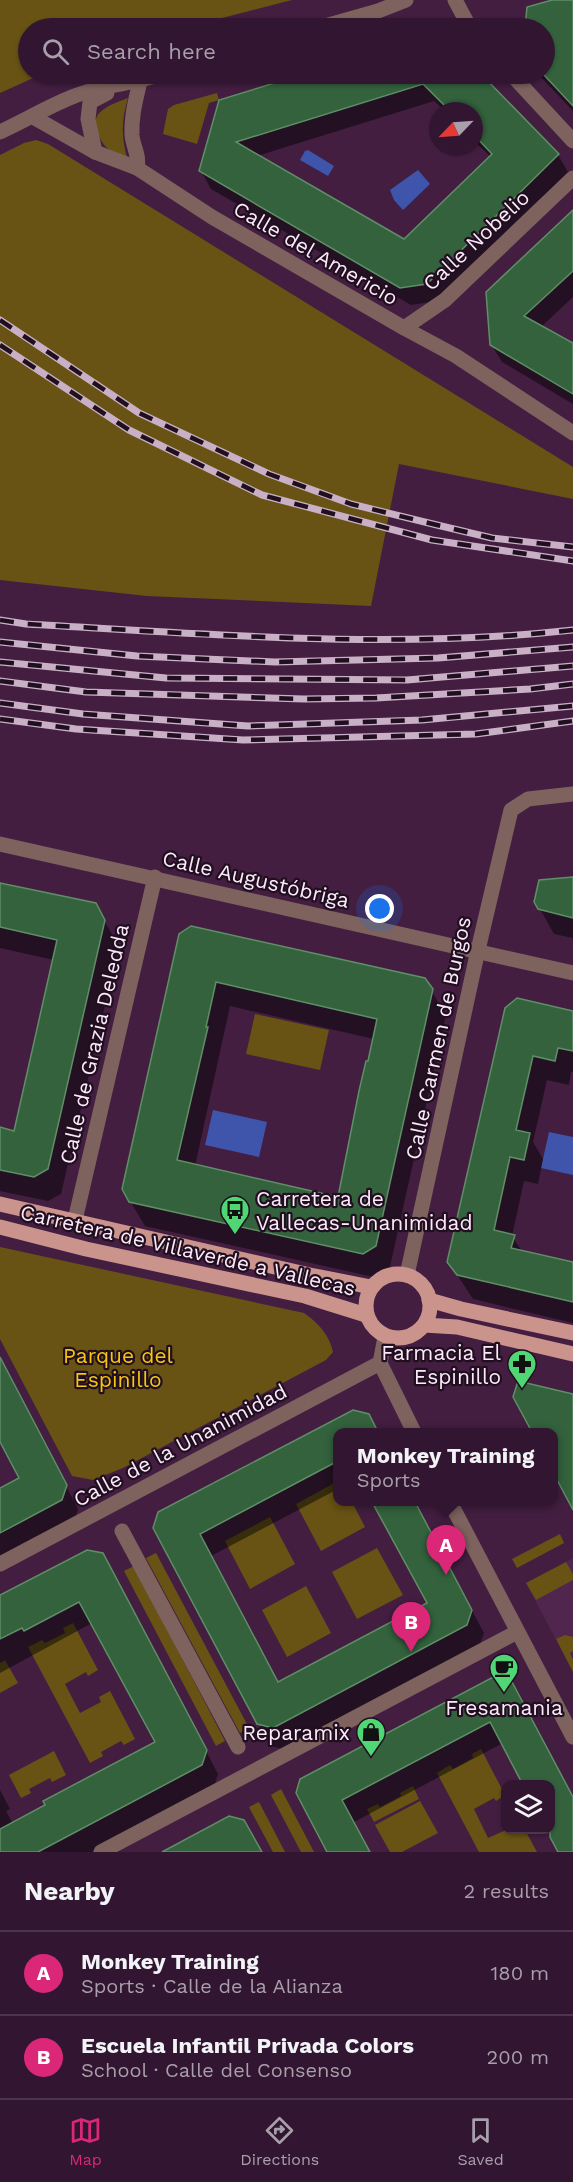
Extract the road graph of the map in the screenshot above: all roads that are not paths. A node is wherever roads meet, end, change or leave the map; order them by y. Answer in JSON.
{"nodes":[{"id":1,"x":406,"y":0,"type":"edge"},
{"id":2,"x":455,"y":0,"type":"edge"},
{"id":3,"x":353,"y":18,"type":"edge"},
{"id":4,"x":465,"y":18,"type":"edge"},
{"id":5,"x":127,"y":84,"type":"edge"},
{"id":6,"x":131,"y":84,"type":"edge"},
{"id":7,"x":133,"y":84,"type":"edge"},
{"id":8,"x":520,"y":84,"type":"edge"},
{"id":9,"x":33,"y":117,"type":"junction"},
{"id":10,"x":0,"y":132,"type":"edge"},
{"id":11,"x":573,"y":141,"type":"edge"},
{"id":12,"x":95,"y":152,"type":"junction"},
{"id":13,"x":138,"y":168,"type":"junction"},
{"id":14,"x":573,"y":178,"type":"edge"},
{"id":15,"x":404,"y":328,"type":"junction"},
{"id":16,"x":573,"y":434,"type":"edge"},
{"id":17,"x":573,"y":794,"type":"edge"},
{"id":18,"x":0,"y":844,"type":"edge"},
{"id":19,"x":155,"y":877,"type":"junction"},
{"id":20,"x":478,"y":950,"type":"junction"},
{"id":21,"x":573,"y":973,"type":"edge"},
{"id":22,"x":0,"y":1204,"type":"edge"},
{"id":23,"x":75,"y":1220,"type":"junction"},
{"id":24,"x":0,"y":1227,"type":"edge"},
{"id":25,"x":407,"y":1275,"type":"junction"},
{"id":26,"x":371,"y":1287,"type":"junction"},
{"id":27,"x":429,"y":1300,"type":"junction"},
{"id":28,"x":366,"y":1315,"type":"junction"},
{"id":29,"x":424,"y":1325,"type":"junction"},
{"id":30,"x":573,"y":1333,"type":"edge"},
{"id":31,"x":386,"y":1337,"type":"junction"},
{"id":32,"x":573,"y":1354,"type":"edge"},
{"id":33,"x":380,"y":1363,"type":"junction"},
{"id":34,"x":412,"y":1428,"type":"edge"},
{"id":35,"x":452,"y":1506,"type":"edge"},
{"id":36,"x":122,"y":1531,"type":"dead end"},
{"id":37,"x":0,"y":1564,"type":"edge"},
{"id":38,"x":517,"y":1632,"type":"junction"},
{"id":39,"x":573,"y":1737,"type":"edge"},
{"id":40,"x":238,"y":1747,"type":"dead end"},
{"id":41,"x":101,"y":1852,"type":"edge"}],
"edges":[{"from":1,"to":3,"type":"street"},
{"from":2,"to":4,"type":"street"},
{"from":5,"to":9,"type":"street"},
{"from":6,"to":12,"type":"street"},
{"from":7,"to":13,"type":"street"},
{"from":8,"to":11,"type":"street"},
{"from":9,"to":10,"type":"street"},
{"from":9,"to":12,"type":"street","name":"Calle del Americio"},
{"from":12,"to":13,"type":"street","name":"Calle del Americio"},
{"from":13,"to":15,"type":"street","name":"Calle del Americio"},
{"from":14,"to":15,"type":"street","name":"Calle Nobelio"},
{"from":15,"to":16,"type":"street","name":"Calle del Americio"},
{"from":17,"to":20,"type":"street","name":"Calle Carmen de Burgos"},
{"from":18,"to":19,"type":"street","name":"Calle Augustóbriga"},
{"from":19,"to":20,"type":"street","name":"Calle Augustóbriga"},
{"from":19,"to":23,"type":"street","name":"Calle de Grazia Deledda"},
{"from":20,"to":21,"type":"street","name":"Calle Augustóbriga"},
{"from":20,"to":25,"type":"street","name":"Calle Carmen de Burgos"},
{"from":22,"to":23,"type":"main road","name":"Carretera de Villaverde a Vallecas"},
{"from":23,"to":26,"type":"main road","name":"Carretera de Villaverde a Vallecas"},
{"from":24,"to":28,"type":"main road","name":"Carretera de Villaverde a Vallecas"},
{"from":25,"to":26,"type":"main road"},
{"from":25,"to":27,"type":"main road"},
{"from":26,"to":28,"type":"main road"},
{"from":27,"to":29,"type":"main road"},
{"from":27,"to":30,"type":"main road"},
{"from":28,"to":31,"type":"main road"},
{"from":29,"to":31,"type":"main road"},
{"from":29,"to":32,"type":"main road"},
{"from":31,"to":33,"type":"street"},
{"from":33,"to":34,"type":"street"},
{"from":33,"to":37,"type":"street","name":"Calle de la Unanimidad"},
{"from":35,"to":38,"type":"street"},
{"from":36,"to":40,"type":"street"},
{"from":38,"to":39,"type":"street"},
{"from":38,"to":41,"type":"street"}]}
